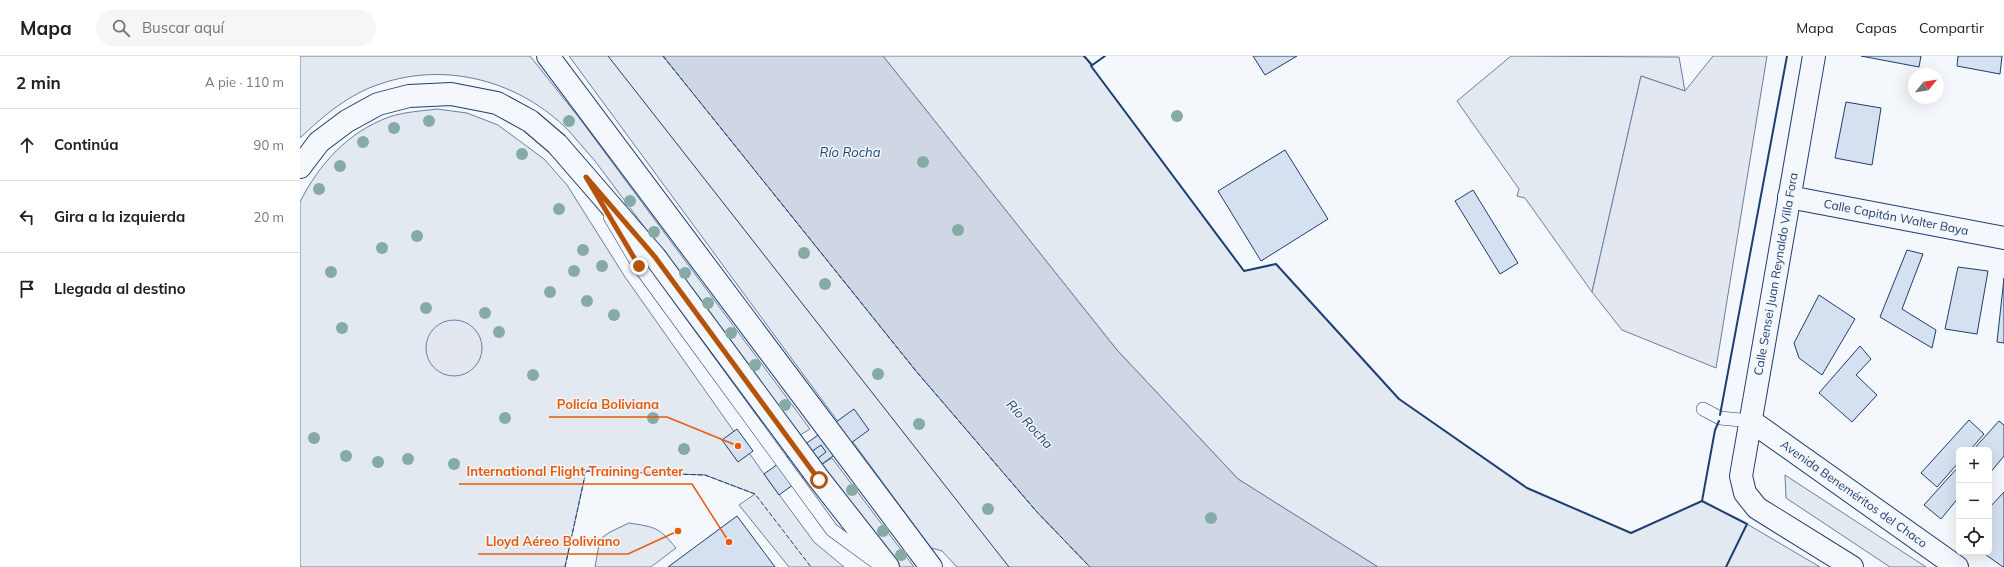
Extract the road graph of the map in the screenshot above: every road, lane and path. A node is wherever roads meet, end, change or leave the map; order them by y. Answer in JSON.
{"nodes":[{"id":1,"x":548,"y":56,"type":"edge"},
{"id":2,"x":1814,"y":56,"type":"edge"},
{"id":3,"x":300,"y":167,"type":"edge"},
{"id":4,"x":586,"y":177,"type":"junction"},
{"id":5,"x":1789,"y":197,"type":"junction"},
{"id":6,"x":2004,"y":238,"type":"edge"},
{"id":7,"x":1703,"y":409,"type":"dead end"},
{"id":8,"x":1751,"y":421,"type":"junction"},
{"id":9,"x":883,"y":567,"type":"edge"},
{"id":10,"x":888,"y":567,"type":"edge"},
{"id":11,"x":931,"y":567,"type":"edge"},
{"id":12,"x":1852,"y":567,"type":"edge"},
{"id":13,"x":1957,"y":567,"type":"edge"}],
"edges":[{"from":1,"to":11,"type":"street"},
{"from":2,"to":5,"type":"street","name":"Calle Sensei Juan Reynaldo Villa Fora"},
{"from":3,"to":4,"type":"street"},
{"from":4,"to":9,"type":"lane"},
{"from":4,"to":10,"type":"street"},
{"from":5,"to":6,"type":"street","name":"Calle Capitán Walter Baya"},
{"from":5,"to":8,"type":"street","name":"Calle Sensei Juan Reynaldo Villa Fora"},
{"from":7,"to":8,"type":"lane"},
{"from":8,"to":12,"type":"street","name":"Calle Sensei Juan Reynaldo Villa Fora"},
{"from":8,"to":13,"type":"street","name":"Avenida Beneméritos del Chaco"}]}
